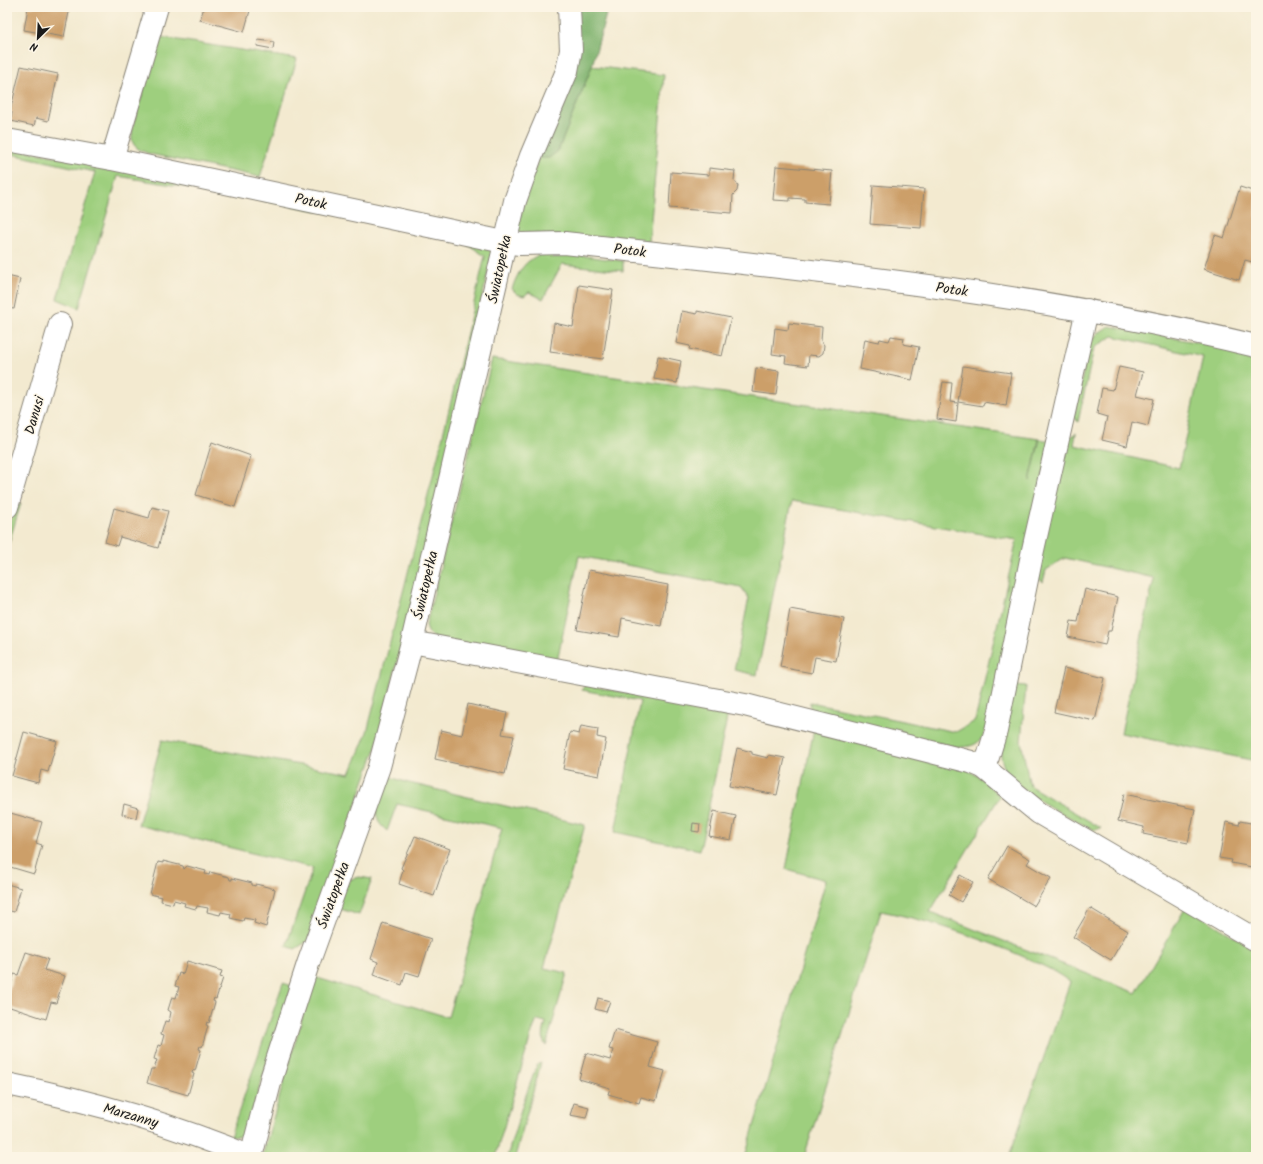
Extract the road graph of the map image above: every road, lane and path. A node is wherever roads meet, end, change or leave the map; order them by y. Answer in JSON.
{"nodes":[{"id":1,"x":157,"y":7,"type":"edge"},
{"id":2,"x":568,"y":7,"type":"edge"},
{"id":3,"x":7,"y":140,"type":"edge"},
{"id":4,"x":112,"y":159,"type":"junction"},
{"id":5,"x":504,"y":242,"type":"junction"},
{"id":6,"x":1087,"y":310,"type":"junction"},
{"id":7,"x":60,"y":324,"type":"dead end"},
{"id":8,"x":1256,"y":346,"type":"edge"},
{"id":9,"x":7,"y":507,"type":"edge"},
{"id":10,"x":412,"y":642,"type":"junction"},
{"id":11,"x":983,"y":767,"type":"junction"},
{"id":12,"x":1256,"y":940,"type":"edge"},
{"id":13,"x":7,"y":1084,"type":"edge"},
{"id":14,"x":251,"y":1157,"type":"edge"}],
"edges":[{"from":1,"to":4,"type":"street"},
{"from":2,"to":5,"type":"street","name":"Światopełka"},
{"from":3,"to":4,"type":"street","name":"Potok"},
{"from":4,"to":5,"type":"street","name":"Potok"},
{"from":5,"to":6,"type":"street","name":"Potok"},
{"from":5,"to":10,"type":"street","name":"Światopełka"},
{"from":6,"to":8,"type":"street","name":"Potok"},
{"from":6,"to":11,"type":"street"},
{"from":7,"to":9,"type":"street","name":"Danusi"},
{"from":10,"to":11,"type":"street"},
{"from":10,"to":14,"type":"street","name":"Światopełka"},
{"from":11,"to":12,"type":"street"},
{"from":13,"to":14,"type":"street","name":"Marzanny"}]}
